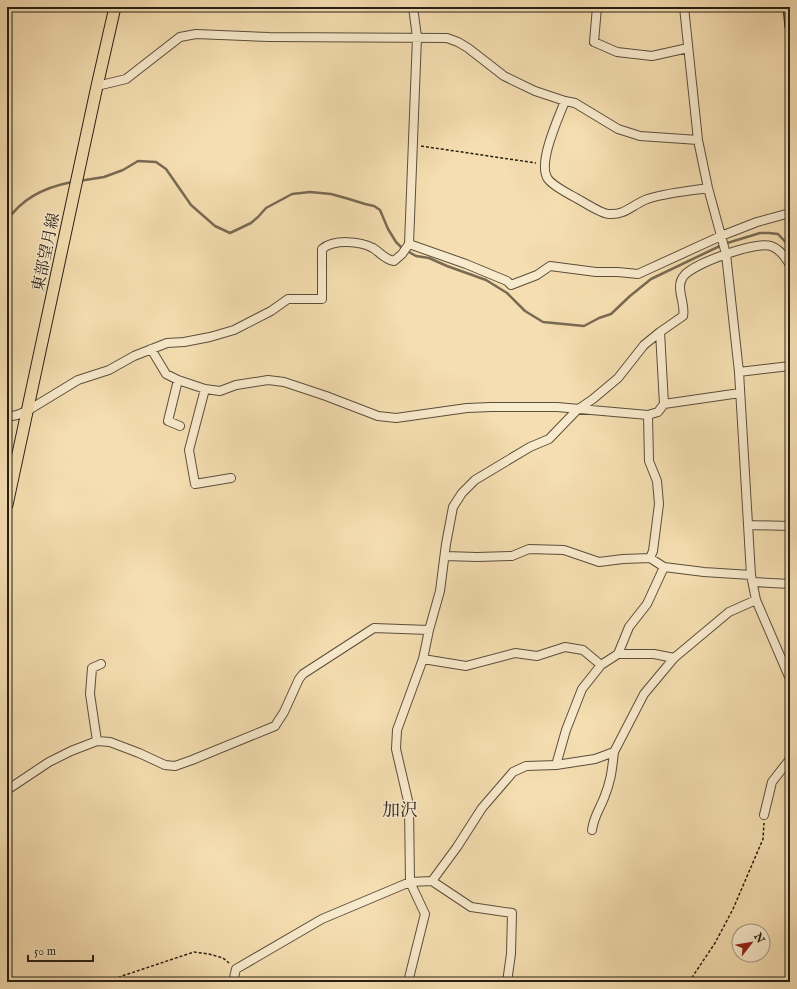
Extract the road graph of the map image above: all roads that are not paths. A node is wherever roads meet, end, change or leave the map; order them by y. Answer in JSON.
{"nodes":[{"id":1,"x":115,"y":7,"type":"edge"},
{"id":2,"x":413,"y":7,"type":"edge"},
{"id":3,"x":597,"y":7,"type":"edge"},
{"id":4,"x":684,"y":7,"type":"edge"},
{"id":5,"x":417,"y":37,"type":"junction"},
{"id":6,"x":688,"y":48,"type":"junction"},
{"id":7,"x":97,"y":86,"type":"junction"},
{"id":8,"x":565,"y":101,"type":"junction"},
{"id":9,"x":698,"y":140,"type":"junction"},
{"id":10,"x":708,"y":188,"type":"junction"},
{"id":11,"x":790,"y":213,"type":"edge"},
{"id":12,"x":721,"y":236,"type":"junction"},
{"id":13,"x":410,"y":244,"type":"junction"},
{"id":14,"x":726,"y":254,"type":"junction"},
{"id":15,"x":790,"y":265,"type":"edge"},
{"id":16,"x":660,"y":332,"type":"junction"},
{"id":17,"x":151,"y":349,"type":"junction"},
{"id":18,"x":790,"y":366,"type":"edge"},
{"id":19,"x":739,"y":372,"type":"junction"},
{"id":20,"x":178,"y":380,"type":"junction"},
{"id":21,"x":205,"y":389,"type":"junction"},
{"id":22,"x":740,"y":393,"type":"junction"},
{"id":23,"x":664,"y":404,"type":"junction"},
{"id":24,"x":577,"y":410,"type":"junction"},
{"id":25,"x":27,"y":411,"type":"junction"},
{"id":26,"x":648,"y":415,"type":"junction"},
{"id":27,"x":7,"y":417,"type":"edge"},
{"id":28,"x":180,"y":426,"type":"dead end"},
{"id":29,"x":231,"y":478,"type":"dead end"},
{"id":30,"x":7,"y":505,"type":"edge"},
{"id":31,"x":748,"y":525,"type":"junction"},
{"id":32,"x":790,"y":526,"type":"edge"},
{"id":33,"x":445,"y":556,"type":"junction"},
{"id":34,"x":650,"y":558,"type":"junction"},
{"id":35,"x":664,"y":567,"type":"junction"},
{"id":36,"x":752,"y":579,"type":"junction"},
{"id":37,"x":790,"y":584,"type":"edge"},
{"id":38,"x":756,"y":600,"type":"junction"},
{"id":39,"x":429,"y":630,"type":"junction"},
{"id":40,"x":618,"y":654,"type":"junction"},
{"id":41,"x":674,"y":658,"type":"junction"},
{"id":42,"x":423,"y":659,"type":"junction"},
{"id":43,"x":101,"y":664,"type":"dead end"},
{"id":44,"x":787,"y":664,"type":"edge"},
{"id":45,"x":601,"y":665,"type":"junction"},
{"id":46,"x":790,"y":679,"type":"edge"},
{"id":47,"x":97,"y":741,"type":"junction"},
{"id":48,"x":614,"y":752,"type":"junction"},
{"id":49,"x":790,"y":759,"type":"edge"},
{"id":50,"x":556,"y":765,"type":"junction"},
{"id":51,"x":7,"y":790,"type":"edge"},
{"id":52,"x":764,"y":815,"type":"road end"},
{"id":53,"x":592,"y":830,"type":"dead end"},
{"id":54,"x":432,"y":880,"type":"junction"},
{"id":55,"x":410,"y":882,"type":"junction"},
{"id":56,"x":233,"y":982,"type":"edge"},
{"id":57,"x":408,"y":982,"type":"edge"},
{"id":58,"x":507,"y":982,"type":"edge"}],
"edges":[{"from":1,"to":7,"type":"main road","name":"東部望月線"},
{"from":2,"to":5,"type":"street"},
{"from":3,"to":6,"type":"street"},
{"from":4,"to":6,"type":"street"},
{"from":5,"to":7,"type":"street"},
{"from":5,"to":8,"type":"street"},
{"from":5,"to":13,"type":"street"},
{"from":6,"to":9,"type":"street"},
{"from":7,"to":25,"type":"main road","name":"東部望月線"},
{"from":8,"to":9,"type":"street"},
{"from":8,"to":10,"type":"street"},
{"from":9,"to":10,"type":"street"},
{"from":10,"to":12,"type":"street"},
{"from":11,"to":12,"type":"street"},
{"from":12,"to":13,"type":"street"},
{"from":12,"to":14,"type":"street"},
{"from":13,"to":17,"type":"street"},
{"from":14,"to":15,"type":"street"},
{"from":14,"to":16,"type":"street"},
{"from":14,"to":19,"type":"street"},
{"from":16,"to":23,"type":"street"},
{"from":16,"to":24,"type":"street"},
{"from":17,"to":20,"type":"street"},
{"from":17,"to":25,"type":"street"},
{"from":18,"to":19,"type":"street"},
{"from":19,"to":22,"type":"street"},
{"from":20,"to":21,"type":"street"},
{"from":20,"to":28,"type":"street"},
{"from":21,"to":24,"type":"street"},
{"from":21,"to":29,"type":"street"},
{"from":22,"to":23,"type":"street"},
{"from":22,"to":31,"type":"street"},
{"from":23,"to":26,"type":"street"},
{"from":24,"to":26,"type":"street"},
{"from":24,"to":33,"type":"street"},
{"from":25,"to":27,"type":"street"},
{"from":25,"to":30,"type":"main road","name":"東部望月線"},
{"from":26,"to":34,"type":"street"},
{"from":31,"to":32,"type":"street"},
{"from":31,"to":36,"type":"street"},
{"from":33,"to":34,"type":"street"},
{"from":33,"to":39,"type":"street"},
{"from":34,"to":35,"type":"street"},
{"from":35,"to":36,"type":"street"},
{"from":35,"to":40,"type":"street"},
{"from":36,"to":37,"type":"street"},
{"from":36,"to":38,"type":"street"},
{"from":38,"to":41,"type":"street"},
{"from":38,"to":44,"type":"street"},
{"from":39,"to":42,"type":"street"},
{"from":39,"to":47,"type":"street"},
{"from":40,"to":41,"type":"street"},
{"from":40,"to":45,"type":"street"},
{"from":41,"to":48,"type":"street"},
{"from":42,"to":45,"type":"street"},
{"from":42,"to":55,"type":"street"},
{"from":43,"to":47,"type":"street"},
{"from":44,"to":46,"type":"street"},
{"from":45,"to":50,"type":"street"},
{"from":47,"to":51,"type":"street"},
{"from":48,"to":50,"type":"street"},
{"from":48,"to":53,"type":"street"},
{"from":49,"to":52,"type":"street"},
{"from":50,"to":54,"type":"street"},
{"from":54,"to":55,"type":"street"},
{"from":54,"to":58,"type":"street"},
{"from":55,"to":56,"type":"street"},
{"from":55,"to":57,"type":"street"}]}
